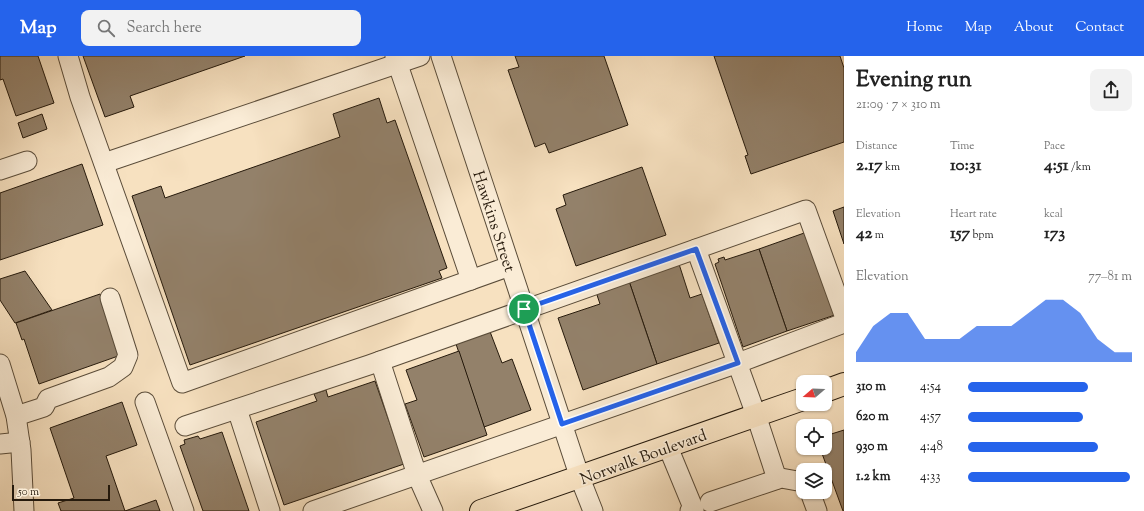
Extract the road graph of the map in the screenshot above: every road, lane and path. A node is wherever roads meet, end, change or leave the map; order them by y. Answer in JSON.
{"nodes":[{"id":1,"x":68,"y":56,"type":"edge"},
{"id":2,"x":420,"y":56,"type":"edge"},
{"id":3,"x":441,"y":56,"type":"edge"},
{"id":4,"x":396,"y":60,"type":"edge"},
{"id":5,"x":27,"y":161,"type":"dead end"},
{"id":6,"x":104,"y":163,"type":"junction"},
{"id":7,"x":0,"y":170,"type":"edge"},
{"id":8,"x":696,"y":249,"type":"junction"},
{"id":9,"x":510,"y":266,"type":"junction"},
{"id":10,"x":470,"y":280,"type":"junction"},
{"id":11,"x":110,"y":298,"type":"dead end"},
{"id":12,"x":524,"y":309,"type":"junction"},
{"id":13,"x":844,"y":314,"type":"edge"},
{"id":14,"x":844,"y":323,"type":"edge"},
{"id":15,"x":380,"y":360,"type":"junction"},
{"id":16,"x":738,"y":363,"type":"junction"},
{"id":17,"x":0,"y":364,"type":"edge"},
{"id":18,"x":844,"y":384,"type":"edge"},
{"id":19,"x":832,"y":388,"type":"edge"},
{"id":20,"x":796,"y":401,"type":"edge"},
{"id":21,"x":145,"y":402,"type":"dead end"},
{"id":22,"x":237,"y":409,"type":"junction"},
{"id":23,"x":756,"y":415,"type":"junction"},
{"id":24,"x":16,"y":416,"type":"junction"},
{"id":25,"x":562,"y":424,"type":"junction"},
{"id":26,"x":185,"y":426,"type":"dead end"},
{"id":27,"x":20,"y":442,"type":"junction"},
{"id":28,"x":0,"y":444,"type":"edge"},
{"id":29,"x":668,"y":447,"type":"junction"},
{"id":30,"x":416,"y":475,"type":"junction"},
{"id":31,"x":580,"y":478,"type":"junction"},
{"id":32,"x":777,"y":479,"type":"junction"},
{"id":33,"x":796,"y":481,"type":"edge"},
{"id":34,"x":813,"y":499,"type":"edge"},
{"id":35,"x":697,"y":508,"type":"edge"},
{"id":36,"x":24,"y":511,"type":"edge"},
{"id":37,"x":184,"y":511,"type":"edge"},
{"id":38,"x":270,"y":511,"type":"edge"},
{"id":39,"x":313,"y":511,"type":"edge"},
{"id":40,"x":433,"y":511,"type":"edge"},
{"id":41,"x":481,"y":511,"type":"edge"},
{"id":42,"x":593,"y":511,"type":"edge"},
{"id":43,"x":817,"y":511,"type":"edge"}],
"edges":[{"from":1,"to":6,"type":"street"},
{"from":2,"to":4,"type":"street"},
{"from":3,"to":9,"type":"street","name":"Hawkins Street"},
{"from":4,"to":6,"type":"street"},
{"from":4,"to":10,"type":"street"},
{"from":5,"to":7,"type":"street"},
{"from":6,"to":10,"type":"street"},
{"from":8,"to":12,"type":"street"},
{"from":8,"to":13,"type":"street"},
{"from":8,"to":16,"type":"street"},
{"from":9,"to":10,"type":"street"},
{"from":9,"to":12,"type":"street","name":"Hawkins Street"},
{"from":11,"to":24,"type":"street"},
{"from":12,"to":15,"type":"street"},
{"from":12,"to":25,"type":"street","name":"Hawkins Street"},
{"from":14,"to":16,"type":"street"},
{"from":15,"to":22,"type":"street"},
{"from":15,"to":30,"type":"street"},
{"from":16,"to":23,"type":"street"},
{"from":16,"to":25,"type":"street"},
{"from":17,"to":24,"type":"street"},
{"from":18,"to":19,"type":"main road"},
{"from":20,"to":23,"type":"main road","name":"Norwalk Boulevard"},
{"from":21,"to":37,"type":"street"},
{"from":22,"to":26,"type":"street"},
{"from":22,"to":38,"type":"street"},
{"from":23,"to":29,"type":"main road","name":"Norwalk Boulevard"},
{"from":23,"to":32,"type":"street"},
{"from":24,"to":27,"type":"street"},
{"from":25,"to":30,"type":"street"},
{"from":25,"to":31,"type":"street","name":"Hawkins Street"},
{"from":27,"to":28,"type":"street"},
{"from":27,"to":36,"type":"street"},
{"from":29,"to":31,"type":"main road","name":"Norwalk Boulevard"},
{"from":29,"to":35,"type":"street"},
{"from":30,"to":39,"type":"street"},
{"from":30,"to":40,"type":"street"},
{"from":31,"to":41,"type":"main road","name":"Norwalk Boulevard"},
{"from":31,"to":42,"type":"street","name":"Hawkins Street"},
{"from":32,"to":33,"type":"street"},
{"from":32,"to":35,"type":"street"},
{"from":34,"to":43,"type":"street"}]}
